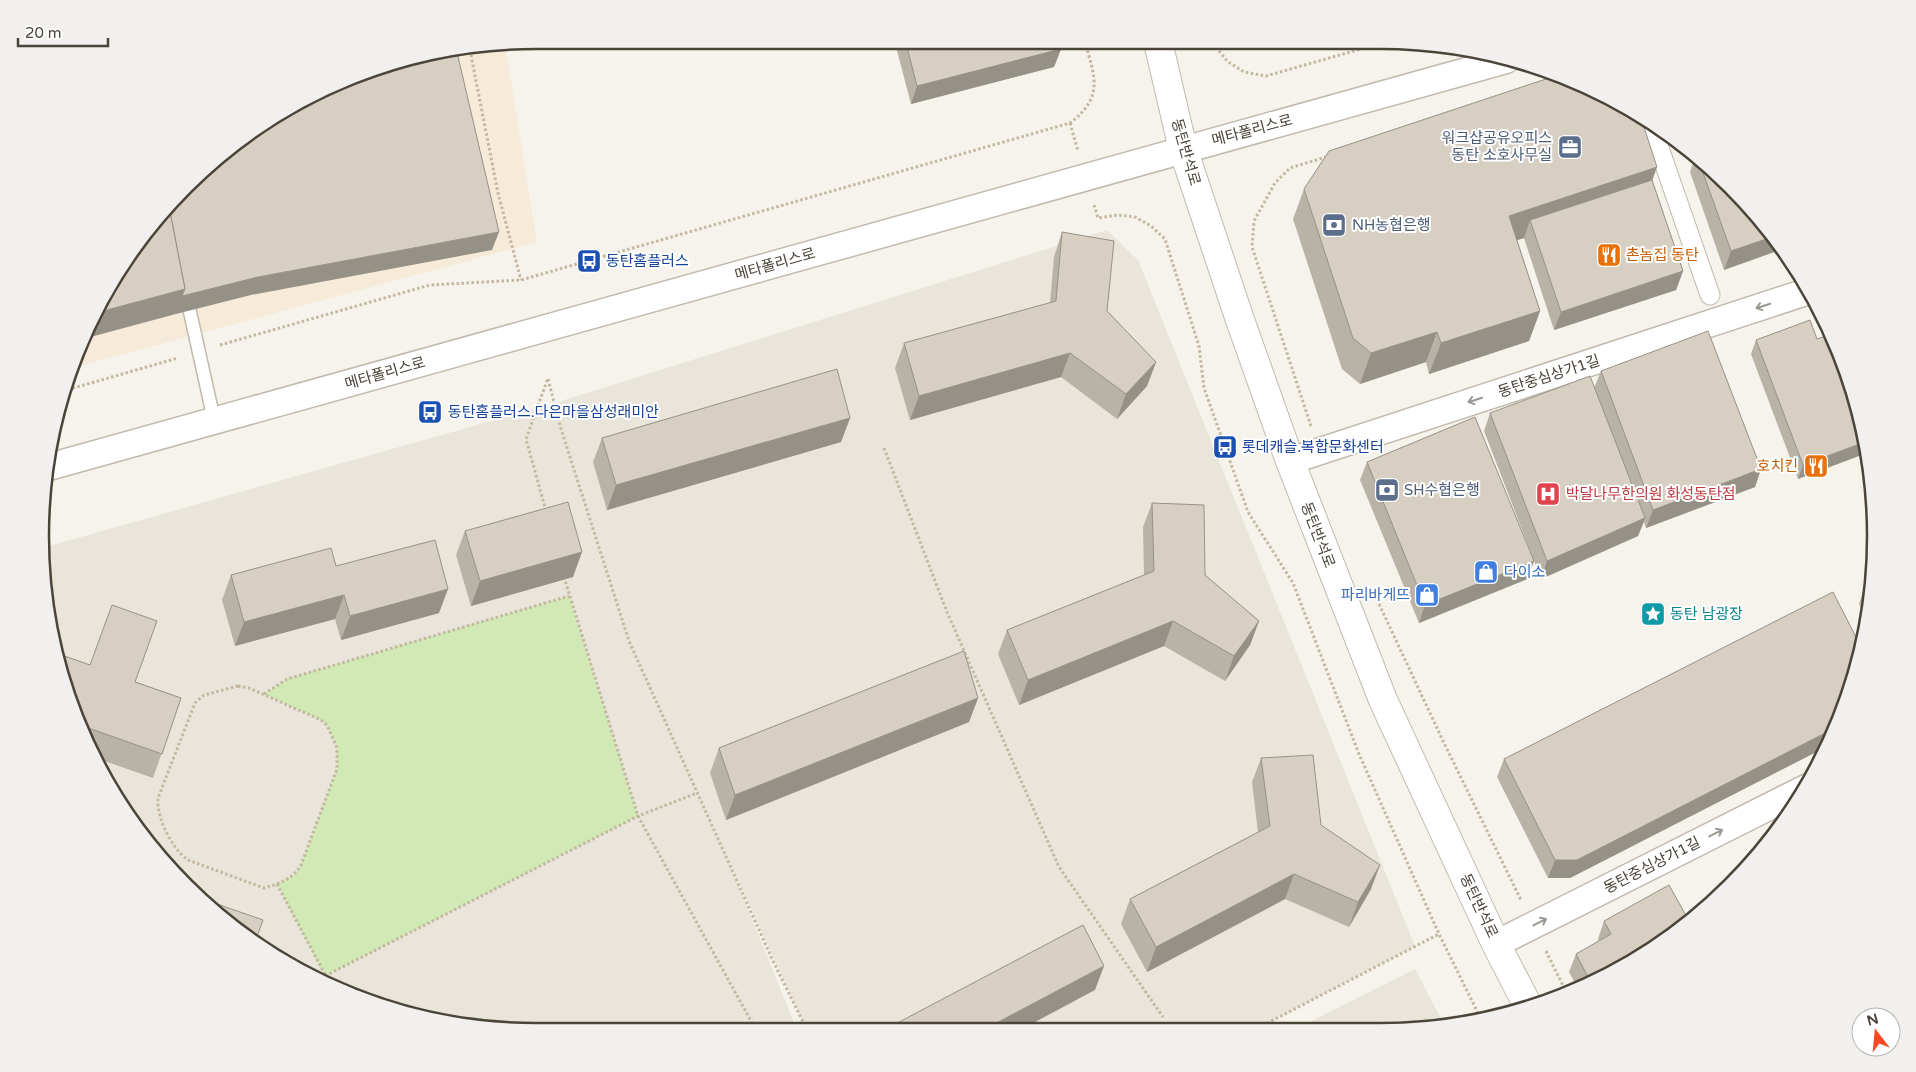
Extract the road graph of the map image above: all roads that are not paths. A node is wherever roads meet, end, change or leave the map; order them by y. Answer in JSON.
{"nodes":[{"id":1,"x":1160,"y":49,"type":"edge"},
{"id":2,"x":1496,"y":63,"type":"edge"},
{"id":3,"x":1654,"y":133,"type":"edge"},
{"id":4,"x":1183,"y":149,"type":"junction"},
{"id":5,"x":183,"y":285,"type":"edge"},
{"id":6,"x":1803,"y":293,"type":"edge"},
{"id":7,"x":1710,"y":295,"type":"dead end"},
{"id":8,"x":214,"y":420,"type":"junction"},
{"id":9,"x":1290,"y":461,"type":"junction"},
{"id":10,"x":54,"y":463,"type":"edge"},
{"id":11,"x":1793,"y":795,"type":"edge"},
{"id":12,"x":1496,"y":944,"type":"junction"},
{"id":13,"x":1525,"y":1001,"type":"edge"}],
"edges":[{"from":1,"to":4,"type":"street","name":"동탄반석로"},
{"from":2,"to":4,"type":"street","name":"메타폴리스로"},
{"from":3,"to":7,"type":"street"},
{"from":4,"to":8,"type":"street","name":"메타폴리스로"},
{"from":4,"to":9,"type":"street","name":"동탄반석로"},
{"from":5,"to":8,"type":"lane"},
{"from":6,"to":9,"type":"street","name":"동탄중심상가1길","one_way":true},
{"from":8,"to":10,"type":"street","name":"메타폴리스로"},
{"from":9,"to":12,"type":"street","name":"동탄반석로"},
{"from":12,"to":11,"type":"street","name":"동탄중심상가1길","one_way":true},
{"from":12,"to":13,"type":"street","name":"동탄반석로"}]}
